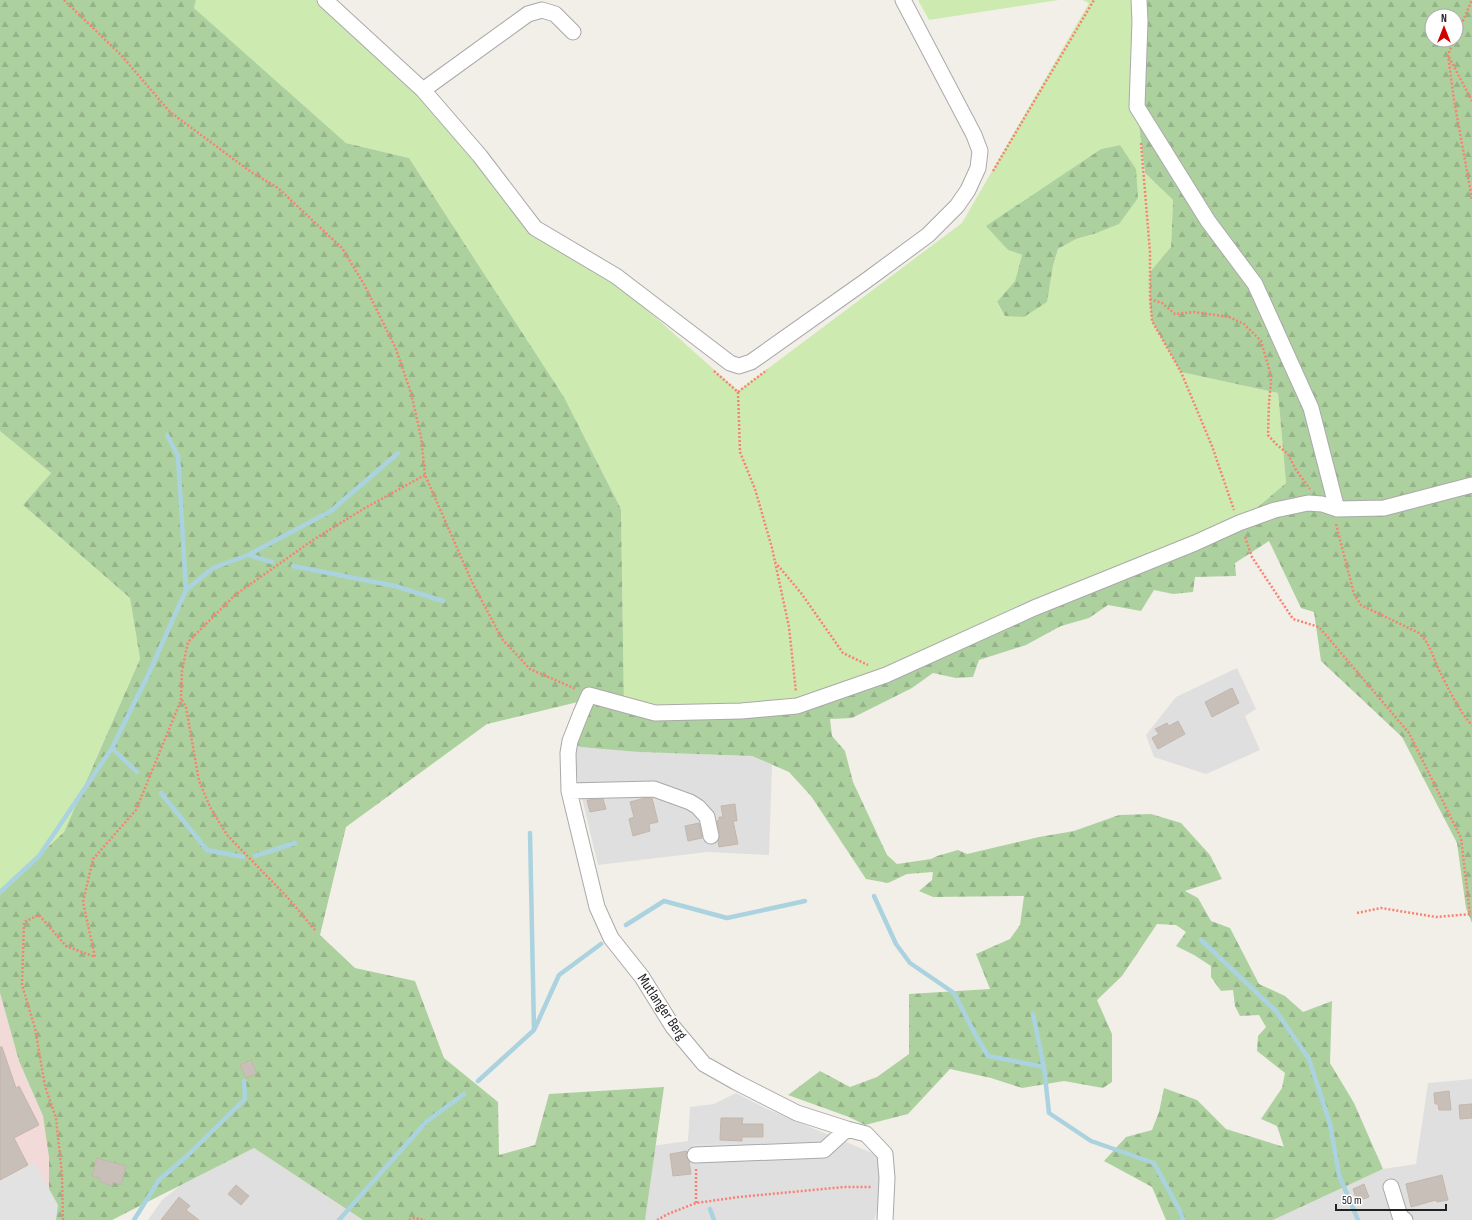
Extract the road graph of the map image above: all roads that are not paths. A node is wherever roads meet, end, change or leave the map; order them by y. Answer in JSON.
{"nodes":[{"id":1,"x":325,"y":0,"type":"edge"},
{"id":2,"x":902,"y":0,"type":"edge"},
{"id":3,"x":1139,"y":0,"type":"edge"},
{"id":4,"x":573,"y":32,"type":"dead end"},
{"id":5,"x":422,"y":90,"type":"junction"},
{"id":6,"x":1472,"y":485,"type":"edge"},
{"id":7,"x":1337,"y":509,"type":"junction"},
{"id":8,"x":569,"y":790,"type":"junction"},
{"id":9,"x":711,"y":836,"type":"dead end"},
{"id":10,"x":847,"y":1129,"type":"junction"},
{"id":11,"x":695,"y":1155,"type":"road end"},
{"id":12,"x":1391,"y":1187,"type":"dead end"},
{"id":13,"x":885,"y":1220,"type":"edge"},
{"id":14,"x":1405,"y":1220,"type":"edge"}],
"edges":[{"from":1,"to":5,"type":"street"},
{"from":2,"to":5,"type":"street"},
{"from":3,"to":7,"type":"street"},
{"from":4,"to":5,"type":"street"},
{"from":6,"to":7,"type":"street"},
{"from":7,"to":8,"type":"street","name":"Mutlanger Berg"},
{"from":8,"to":9,"type":"street"},
{"from":8,"to":10,"type":"street","name":"Mutlanger Berg"},
{"from":10,"to":11,"type":"street"},
{"from":10,"to":13,"type":"street","name":"Mutlanger Berg"},
{"from":12,"to":14,"type":"street"}]}
